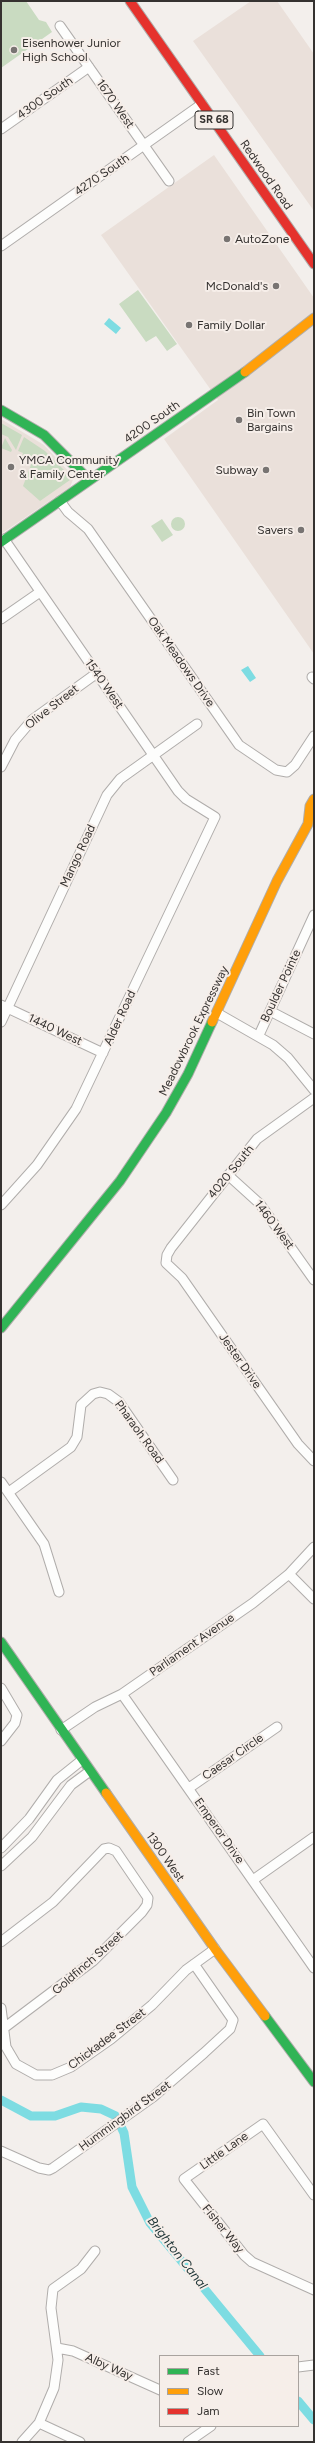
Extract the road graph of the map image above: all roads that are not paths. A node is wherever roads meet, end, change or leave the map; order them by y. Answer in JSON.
{"nodes":[{"id":1,"x":130,"y":1,"type":"edge"},
{"id":2,"x":60,"y":26,"type":"dead end"},
{"id":3,"x":89,"y":67,"type":"junction"},
{"id":4,"x":202,"y":104,"type":"junction"},
{"id":5,"x":1,"y":129,"type":"edge"},
{"id":6,"x":144,"y":145,"type":"junction"},
{"id":7,"x":169,"y":181,"type":"dead end"},
{"id":8,"x":1,"y":246,"type":"edge"},
{"id":9,"x":314,"y":264,"type":"edge"},
{"id":10,"x":314,"y":318,"type":"edge"},
{"id":11,"x":1,"y":410,"type":"edge"},
{"id":12,"x":90,"y":480,"type":"junction"},
{"id":13,"x":60,"y":501,"type":"junction"},
{"id":14,"x":3,"y":541,"type":"edge"},
{"id":15,"x":40,"y":592,"type":"junction"},
{"id":16,"x":1,"y":619,"type":"edge"},
{"id":17,"x":97,"y":673,"type":"junction"},
{"id":18,"x":197,"y":724,"type":"dead end"},
{"id":19,"x":314,"y":736,"type":"edge"},
{"id":20,"x":153,"y":755,"type":"junction"},
{"id":21,"x":1,"y":767,"type":"edge"},
{"id":22,"x":314,"y":799,"type":"edge"},
{"id":23,"x":215,"y":817,"type":"joint"},
{"id":24,"x":311,"y":822,"type":"edge"},
{"id":25,"x":313,"y":920,"type":"edge"},
{"id":26,"x":4,"y":1006,"type":"edge"},
{"id":27,"x":270,"y":1011,"type":"junction"},
{"id":28,"x":218,"y":1013,"type":"junction"},
{"id":29,"x":1,"y":1022,"type":"edge"},
{"id":30,"x":314,"y":1034,"type":"edge"},
{"id":31,"x":259,"y":1035,"type":"junction"},
{"id":32,"x":103,"y":1053,"type":"junction"},
{"id":33,"x":314,"y":1090,"type":"edge"},
{"id":34,"x":314,"y":1098,"type":"edge"},
{"id":35,"x":228,"y":1175,"type":"junction"},
{"id":36,"x":1,"y":1205,"type":"edge"},
{"id":37,"x":166,"y":1262,"type":"joint"},
{"id":38,"x":314,"y":1280,"type":"edge"},
{"id":39,"x":1,"y":1328,"type":"edge"},
{"id":40,"x":314,"y":1460,"type":"edge"},
{"id":41,"x":173,"y":1480,"type":"dead end"},
{"id":42,"x":1,"y":1482,"type":"edge"},
{"id":43,"x":9,"y":1492,"type":"junction"},
{"id":44,"x":314,"y":1547,"type":"edge"},
{"id":45,"x":289,"y":1574,"type":"junction"},
{"id":46,"x":58,"y":1592,"type":"dead end"},
{"id":47,"x":314,"y":1600,"type":"edge"},
{"id":48,"x":1,"y":1642,"type":"edge"},
{"id":49,"x":1,"y":1688,"type":"edge"},
{"id":50,"x":122,"y":1694,"type":"junction"},
{"id":51,"x":277,"y":1727,"type":"dead end"},
{"id":52,"x":61,"y":1730,"type":"junction"},
{"id":53,"x":1,"y":1742,"type":"edge"},
{"id":54,"x":82,"y":1760,"type":"junction"},
{"id":55,"x":90,"y":1771,"type":"junction"},
{"id":56,"x":189,"y":1788,"type":"junction"},
{"id":57,"x":314,"y":1837,"type":"edge"},
{"id":58,"x":1,"y":1848,"type":"edge"},
{"id":59,"x":1,"y":1866,"type":"edge"},
{"id":60,"x":253,"y":1880,"type":"junction"},
{"id":61,"x":1,"y":1942,"type":"edge"},
{"id":62,"x":215,"y":1949,"type":"junction"},
{"id":63,"x":194,"y":1964,"type":"junction"},
{"id":64,"x":314,"y":1968,"type":"edge"},
{"id":65,"x":1,"y":2008,"type":"edge"},
{"id":66,"x":4,"y":2028,"type":"junction"},
{"id":67,"x":314,"y":2082,"type":"edge"},
{"id":68,"x":1,"y":2151,"type":"edge"},
{"id":69,"x":184,"y":2179,"type":"joint"},
{"id":70,"x":314,"y":2195,"type":"edge"},
{"id":71,"x":95,"y":2251,"type":"dead end"},
{"id":72,"x":314,"y":2290,"type":"edge"},
{"id":73,"x":57,"y":2348,"type":"junction"},
{"id":74,"x":314,"y":2365,"type":"edge"},
{"id":75,"x":299,"y":2367,"type":"edge"},
{"id":76,"x":159,"y":2390,"type":"edge"},
{"id":77,"x":39,"y":2423,"type":"junction"},
{"id":78,"x":210,"y":2427,"type":"edge"},
{"id":79,"x":22,"y":2442,"type":"edge"},
{"id":80,"x":80,"y":2442,"type":"edge"},
{"id":81,"x":188,"y":2442,"type":"edge"}],
"edges":[{"from":1,"to":4,"type":"street","name":"Redwood Road","number":"SR 68"},
{"from":2,"to":3,"type":"street","name":"1670 West"},
{"from":3,"to":5,"type":"street","name":"4300 South"},
{"from":3,"to":6,"type":"street","name":"1670 West"},
{"from":4,"to":6,"type":"street","name":"4270 South"},
{"from":4,"to":9,"type":"street","name":"Redwood Road","number":"SR 68"},
{"from":6,"to":7,"type":"street","name":"1670 West"},
{"from":6,"to":8,"type":"street","name":"4270 South"},
{"from":10,"to":12,"type":"street","name":"4200 South"},
{"from":11,"to":12,"type":"street"},
{"from":12,"to":13,"type":"street","name":"4200 South"},
{"from":13,"to":14,"type":"street","name":"4200 South"},
{"from":13,"to":19,"type":"street","name":"Oak Meadows Drive"},
{"from":14,"to":15,"type":"street","name":"1540 West"},
{"from":15,"to":16,"type":"street"},
{"from":15,"to":17,"type":"street","name":"1540 West"},
{"from":17,"to":20,"type":"street","name":"1540 West"},
{"from":17,"to":21,"type":"street","name":"Olive Street"},
{"from":18,"to":20,"type":"street","name":"Mango Road"},
{"from":20,"to":23,"type":"street","name":"1540 West"},
{"from":20,"to":26,"type":"street","name":"Mango Road"},
{"from":22,"to":24,"type":"street","name":"Meadowbrook Expressway"},
{"from":23,"to":32,"type":"street","name":"Alder Road"},
{"from":24,"to":28,"type":"street","name":"Meadowbrook Expressway"},
{"from":25,"to":27,"type":"street","name":"Boulder Pointe"},
{"from":26,"to":29,"type":"street","name":"Mango Road"},
{"from":26,"to":32,"type":"street","name":"1440 West"},
{"from":27,"to":30,"type":"street"},
{"from":27,"to":31,"type":"street","name":"Boulder Pointe"},
{"from":28,"to":31,"type":"street"},
{"from":28,"to":39,"type":"street","name":"Meadowbrook Expressway"},
{"from":31,"to":33,"type":"street"},
{"from":32,"to":36,"type":"street","name":"Alder Road"},
{"from":34,"to":35,"type":"street","name":"4020 South"},
{"from":35,"to":37,"type":"street","name":"4020 South"},
{"from":35,"to":38,"type":"street","name":"1460 West"},
{"from":37,"to":40,"type":"street","name":"Jester Drive"},
{"from":41,"to":43,"type":"street","name":"Pharaoh Road"},
{"from":42,"to":43,"type":"street"},
{"from":43,"to":46,"type":"street"},
{"from":44,"to":45,"type":"street","name":"Parliament Avenue"},
{"from":45,"to":47,"type":"street"},
{"from":45,"to":50,"type":"street","name":"Parliament Avenue"},
{"from":48,"to":52,"type":"street","name":"1300 West"},
{"from":49,"to":53,"type":"street"},
{"from":50,"to":52,"type":"street","name":"Parliament Avenue"},
{"from":50,"to":56,"type":"street","name":"Emperor Drive"},
{"from":51,"to":56,"type":"street","name":"Caesar Circle"},
{"from":52,"to":54,"type":"street","name":"1300 West"},
{"from":54,"to":55,"type":"street","name":"1300 West"},
{"from":54,"to":58,"type":"street"},
{"from":55,"to":59,"type":"street"},
{"from":55,"to":62,"type":"street","name":"1300 West"},
{"from":56,"to":60,"type":"street","name":"Emperor Drive"},
{"from":57,"to":60,"type":"street"},
{"from":60,"to":64,"type":"street","name":"Emperor Drive"},
{"from":61,"to":66,"type":"street","name":"Goldfinch Street"},
{"from":62,"to":63,"type":"street","name":"Chickadee Street"},
{"from":62,"to":67,"type":"street","name":"1300 West"},
{"from":63,"to":66,"type":"street","name":"Chickadee Street"},
{"from":63,"to":68,"type":"street","name":"Hummingbird Street"},
{"from":65,"to":66,"type":"street","name":"Chickadee Street"},
{"from":69,"to":70,"type":"street","name":"Little Lane"},
{"from":69,"to":72,"type":"street","name":"Fisher Way"},
{"from":71,"to":73,"type":"street"},
{"from":73,"to":76,"type":"street","name":"Alby Way"},
{"from":73,"to":77,"type":"street"},
{"from":74,"to":75,"type":"street"},
{"from":77,"to":79,"type":"street"},
{"from":77,"to":80,"type":"street"},
{"from":78,"to":81,"type":"street"}]}
